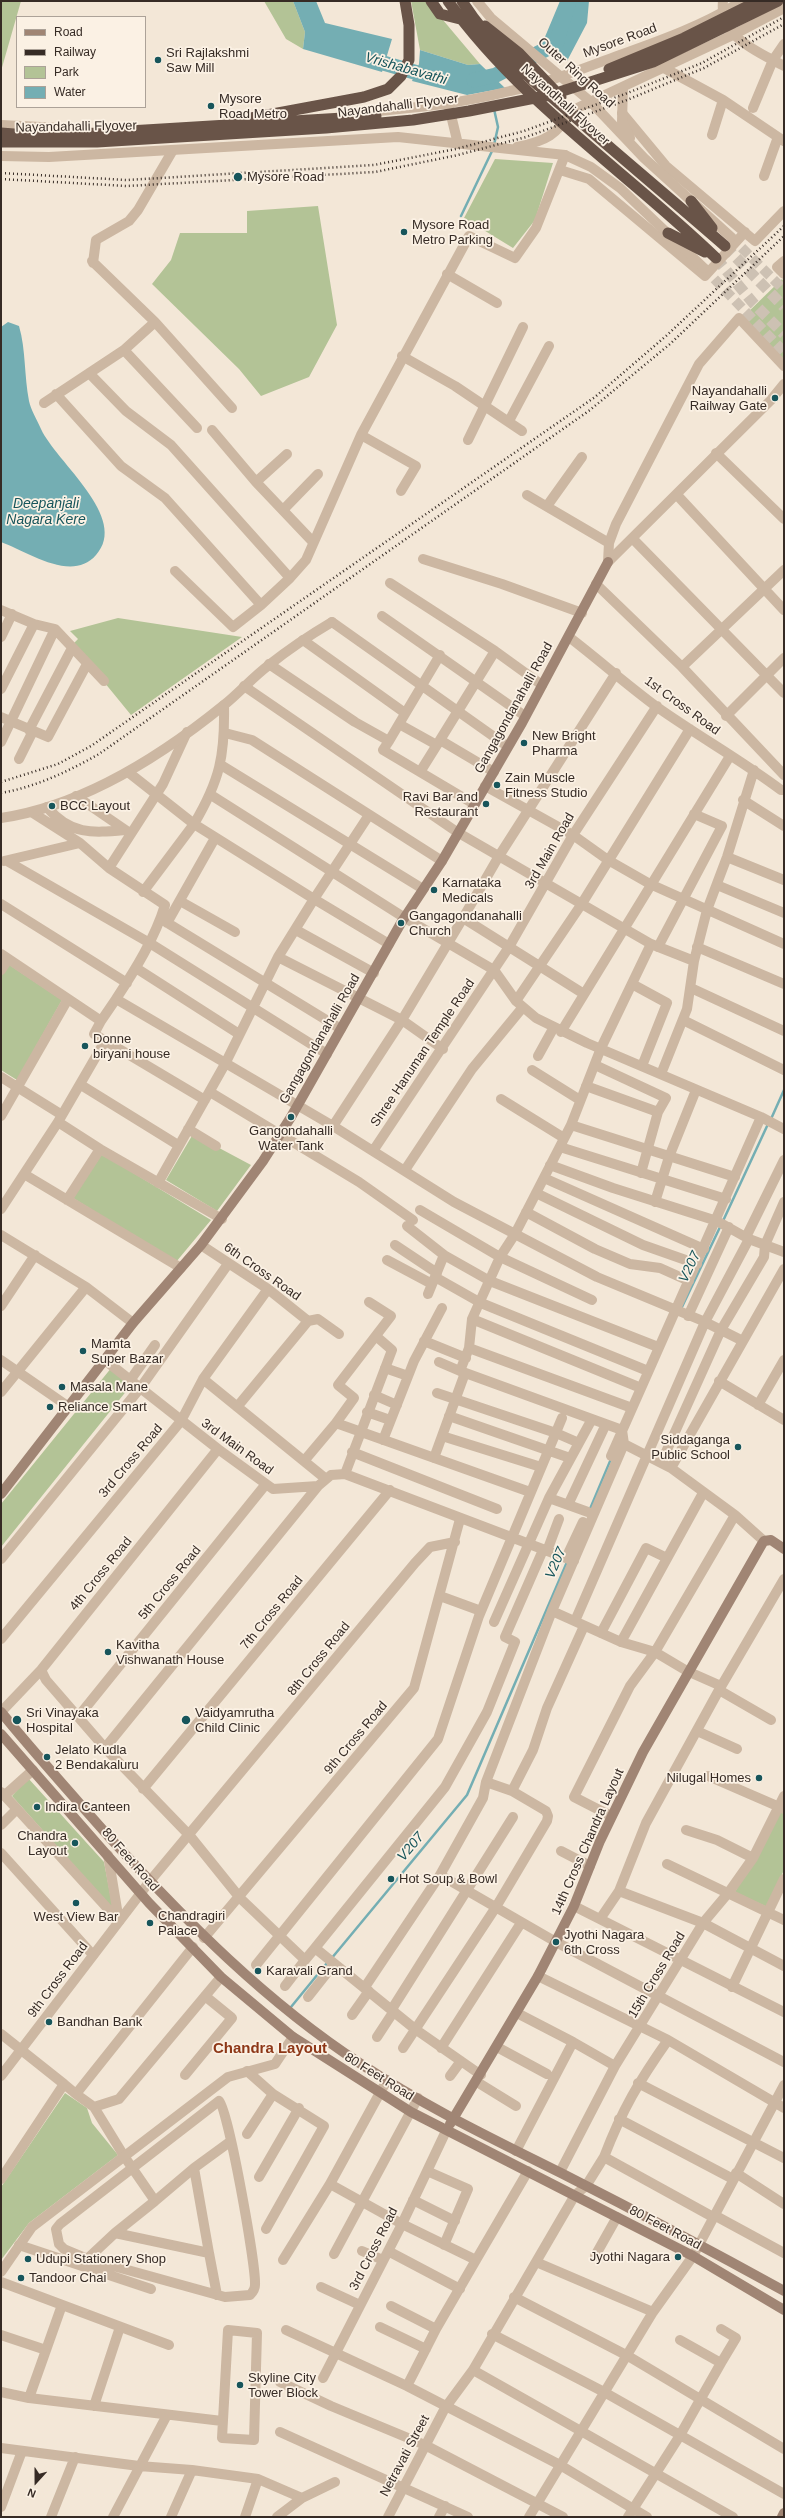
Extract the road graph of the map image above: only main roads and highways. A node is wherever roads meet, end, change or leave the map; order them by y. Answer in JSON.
{"nodes":[{"id":1,"x":404,"y":1,"type":"edge"},
{"id":2,"x":448,"y":1,"type":"edge"},
{"id":3,"x":462,"y":1,"type":"edge"},
{"id":4,"x":750,"y":1,"type":"edge"},
{"id":5,"x":758,"y":1,"type":"edge"},
{"id":6,"x":778,"y":1,"type":"edge"},
{"id":7,"x":436,"y":3,"type":"edge"},
{"id":8,"x":761,"y":20,"type":"road end"},
{"id":9,"x":573,"y":110,"type":"road end"},
{"id":10,"x":251,"y":118,"type":"road end"},
{"id":11,"x":1,"y":133,"type":"edge"},
{"id":12,"x":27,"y":139,"type":"junction"},
{"id":13,"x":1,"y":142,"type":"edge"},
{"id":14,"x":691,"y":201,"type":"road end"},
{"id":15,"x":679,"y":214,"type":"junction"},
{"id":16,"x":668,"y":232,"type":"road end"},
{"id":17,"x":608,"y":562,"type":"road end"},
{"id":18,"x":1,"y":1494,"type":"edge"},
{"id":19,"x":784,"y":1549,"type":"edge"},
{"id":20,"x":1,"y":1712,"type":"edge"},
{"id":21,"x":1,"y":1734,"type":"edge"},
{"id":22,"x":454,"y":2118,"type":"junction"},
{"id":23,"x":446,"y":2131,"type":"junction"},
{"id":24,"x":784,"y":2291,"type":"edge"},
{"id":25,"x":784,"y":2310,"type":"edge"},
{"id":26,"x":784,"y":2513,"type":"edge"},
{"id":27,"x":782,"y":2517,"type":"edge"}],
"edges":[{"from":1,"to":10,"type":"highway"},
{"from":2,"to":15,"type":"highway","name":"Nayandhalli Flyover"},
{"from":3,"to":15,"type":"highway","name":"Nayandhalli Flyover"},
{"from":4,"to":8,"type":"highway"},
{"from":5,"to":12,"type":"highway","name":"Nayandahalli Flyover"},
{"from":6,"to":12,"type":"highway","name":"Nayandahalli Flyover"},
{"from":7,"to":9,"type":"highway"},
{"from":11,"to":12,"type":"highway","name":"Nayandahalli Flyover"},
{"from":12,"to":13,"type":"highway","name":"Nayandahalli Flyover"},
{"from":14,"to":15,"type":"highway"},
{"from":15,"to":16,"type":"highway"},
{"from":17,"to":18,"type":"main road","name":"Gangagondanahalli Road"},
{"from":19,"to":22,"type":"main road","name":"14th Cross Chandra Layout"},
{"from":20,"to":22,"type":"main road","name":"80 Feet Road"},
{"from":21,"to":23,"type":"main road","name":"80 Feet Road"},
{"from":22,"to":23,"type":"main road","name":"14th Cross Chandra Layout"},
{"from":22,"to":24,"type":"main road","name":"80 Feet Road"},
{"from":23,"to":25,"type":"main road","name":"80 Feet Road"},
{"from":26,"to":27,"type":"main road"}]}
